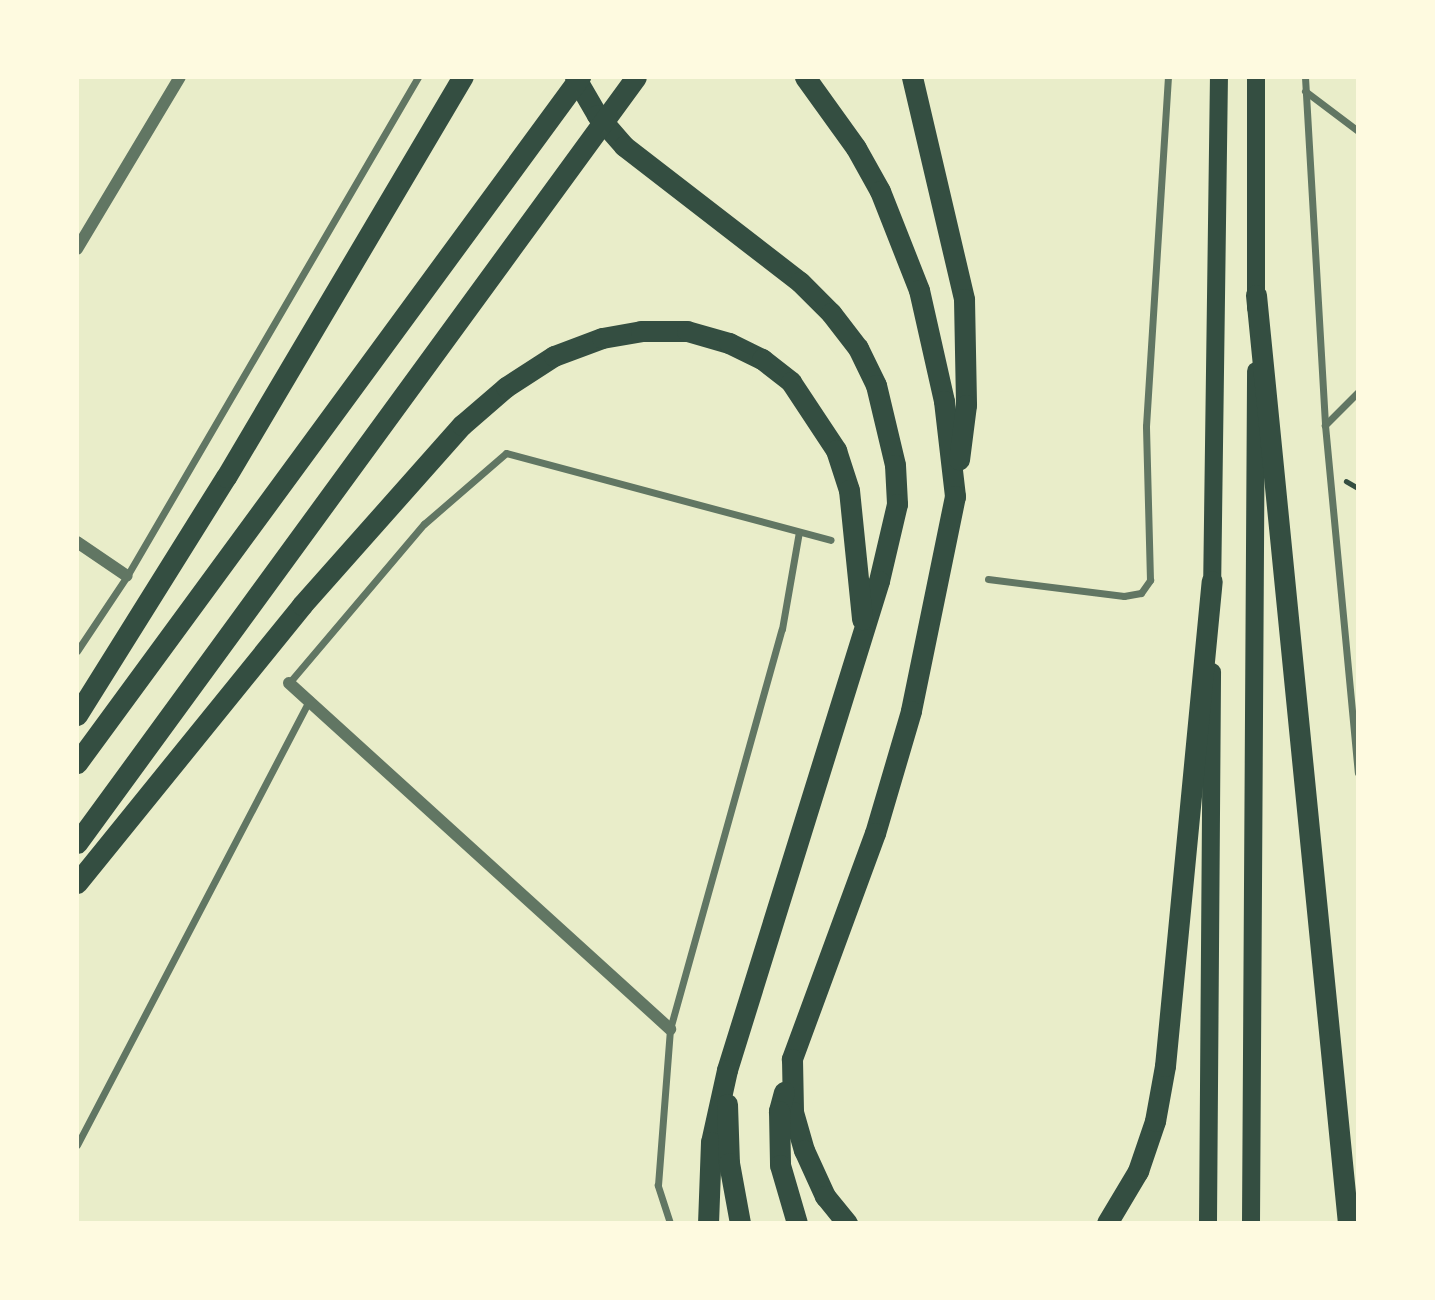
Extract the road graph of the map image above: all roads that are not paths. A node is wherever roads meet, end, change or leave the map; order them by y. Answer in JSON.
{"nodes":[{"id":1,"x":180,"y":77,"type":"edge"},
{"id":2,"x":418,"y":77,"type":"edge"},
{"id":3,"x":463,"y":77,"type":"edge"},
{"id":4,"x":578,"y":77,"type":"edge"},
{"id":5,"x":636,"y":77,"type":"edge"},
{"id":6,"x":805,"y":77,"type":"edge"},
{"id":7,"x":912,"y":77,"type":"edge"},
{"id":8,"x":1168,"y":77,"type":"edge"},
{"id":9,"x":1219,"y":77,"type":"edge"},
{"id":10,"x":1256,"y":77,"type":"edge"},
{"id":11,"x":1305,"y":77,"type":"edge"},
{"id":12,"x":1305,"y":91,"type":"junction"},
{"id":13,"x":1358,"y":131,"type":"edge"},
{"id":14,"x":77,"y":248,"type":"edge"},
{"id":15,"x":1256,"y":295,"type":"junction"},
{"id":16,"x":1358,"y":392,"type":"edge"},
{"id":17,"x":1325,"y":425,"type":"junction"},
{"id":18,"x":955,"y":496,"type":"junction"},
{"id":19,"x":799,"y":532,"type":"junction"},
{"id":20,"x":831,"y":540,"type":"dead end"},
{"id":21,"x":77,"y":542,"type":"edge"},
{"id":22,"x":127,"y":576,"type":"junction"},
{"id":23,"x":988,"y":579,"type":"dead end"},
{"id":24,"x":1212,"y":581,"type":"junction"},
{"id":25,"x":863,"y":632,"type":"junction"},
{"id":26,"x":77,"y":651,"type":"edge"},
{"id":27,"x":289,"y":683,"type":"joint"},
{"id":28,"x":311,"y":699,"type":"junction"},
{"id":29,"x":77,"y":715,"type":"edge"},
{"id":30,"x":77,"y":763,"type":"edge"},
{"id":31,"x":1358,"y":772,"type":"edge"},
{"id":32,"x":77,"y":843,"type":"edge"},
{"id":33,"x":77,"y":883,"type":"edge"},
{"id":34,"x":670,"y":1029,"type":"junction"},
{"id":35,"x":792,"y":1059,"type":"junction"},
{"id":36,"x":727,"y":1070,"type":"junction"},
{"id":37,"x":77,"y":1145,"type":"edge"},
{"id":38,"x":670,"y":1223,"type":"edge"},
{"id":39,"x":708,"y":1223,"type":"edge"},
{"id":40,"x":740,"y":1223,"type":"edge"},
{"id":41,"x":797,"y":1223,"type":"edge"},
{"id":42,"x":847,"y":1223,"type":"edge"},
{"id":43,"x":1107,"y":1223,"type":"edge"},
{"id":44,"x":1208,"y":1223,"type":"edge"},
{"id":45,"x":1251,"y":1223,"type":"edge"},
{"id":46,"x":1348,"y":1223,"type":"edge"}],
"edges":[{"from":1,"to":14,"type":"street"},
{"from":2,"to":22,"type":"street"},
{"from":3,"to":29,"type":"highway"},
{"from":4,"to":25,"type":"highway"},
{"from":4,"to":30,"type":"highway"},
{"from":5,"to":32,"type":"highway"},
{"from":6,"to":18,"type":"highway"},
{"from":7,"to":18,"type":"highway"},
{"from":8,"to":23,"type":"street"},
{"from":9,"to":24,"type":"main road"},
{"from":10,"to":15,"type":"main road"},
{"from":11,"to":12,"type":"street"},
{"from":12,"to":13,"type":"street"},
{"from":12,"to":17,"type":"street"},
{"from":15,"to":45,"type":"main road"},
{"from":15,"to":46,"type":"highway"},
{"from":16,"to":17,"type":"street"},
{"from":17,"to":31,"type":"street"},
{"from":18,"to":35,"type":"highway"},
{"from":19,"to":20,"type":"street"},
{"from":19,"to":27,"type":"street"},
{"from":19,"to":34,"type":"street"},
{"from":21,"to":22,"type":"street"},
{"from":22,"to":26,"type":"street"},
{"from":24,"to":43,"type":"highway"},
{"from":24,"to":44,"type":"main road"},
{"from":25,"to":33,"type":"highway"},
{"from":25,"to":36,"type":"highway"},
{"from":27,"to":28,"type":"street"},
{"from":28,"to":34,"type":"street"},
{"from":28,"to":37,"type":"street"},
{"from":34,"to":38,"type":"street"},
{"from":35,"to":41,"type":"highway"},
{"from":35,"to":42,"type":"highway"},
{"from":36,"to":39,"type":"highway"},
{"from":36,"to":40,"type":"highway"}]}
